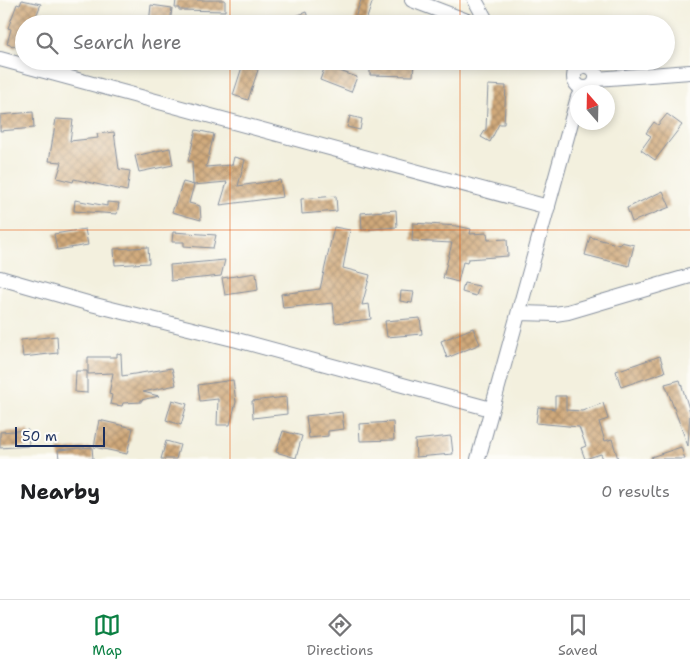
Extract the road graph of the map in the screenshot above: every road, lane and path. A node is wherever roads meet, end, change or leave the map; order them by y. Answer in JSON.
{"nodes":[{"id":1,"x":412,"y":0,"type":"edge"},
{"id":2,"x":475,"y":0,"type":"edge"},
{"id":3,"x":451,"y":15,"type":"edge"},
{"id":4,"x":483,"y":15,"type":"edge"},
{"id":5,"x":0,"y":59,"type":"edge"},
{"id":6,"x":15,"y":63,"type":"edge"},
{"id":7,"x":41,"y":70,"type":"edge"},
{"id":8,"x":577,"y":70,"type":"edge"},
{"id":9,"x":592,"y":70,"type":"edge"},
{"id":10,"x":690,"y":72,"type":"edge"},
{"id":11,"x":596,"y":79,"type":"junction"},
{"id":12,"x":576,"y":85,"type":"edge"},
{"id":13,"x":592,"y":85,"type":"edge"},
{"id":14,"x":570,"y":125,"type":"edge"},
{"id":15,"x":548,"y":207,"type":"junction"},
{"id":16,"x":690,"y":276,"type":"edge"},
{"id":17,"x":0,"y":278,"type":"edge"},
{"id":18,"x":520,"y":313,"type":"junction"},
{"id":19,"x":491,"y":409,"type":"junction"},
{"id":20,"x":478,"y":459,"type":"edge"}],
"edges":[{"from":1,"to":3,"type":"street"},
{"from":2,"to":4,"type":"street"},
{"from":5,"to":6,"type":"street"},
{"from":7,"to":15,"type":"street"},
{"from":8,"to":12,"type":"street"},
{"from":9,"to":11,"type":"street"},
{"from":10,"to":11,"type":"street"},
{"from":11,"to":13,"type":"street"},
{"from":14,"to":15,"type":"street"},
{"from":15,"to":18,"type":"street"},
{"from":16,"to":18,"type":"street"},
{"from":17,"to":19,"type":"street"},
{"from":18,"to":19,"type":"street"},
{"from":19,"to":20,"type":"street"}]}
